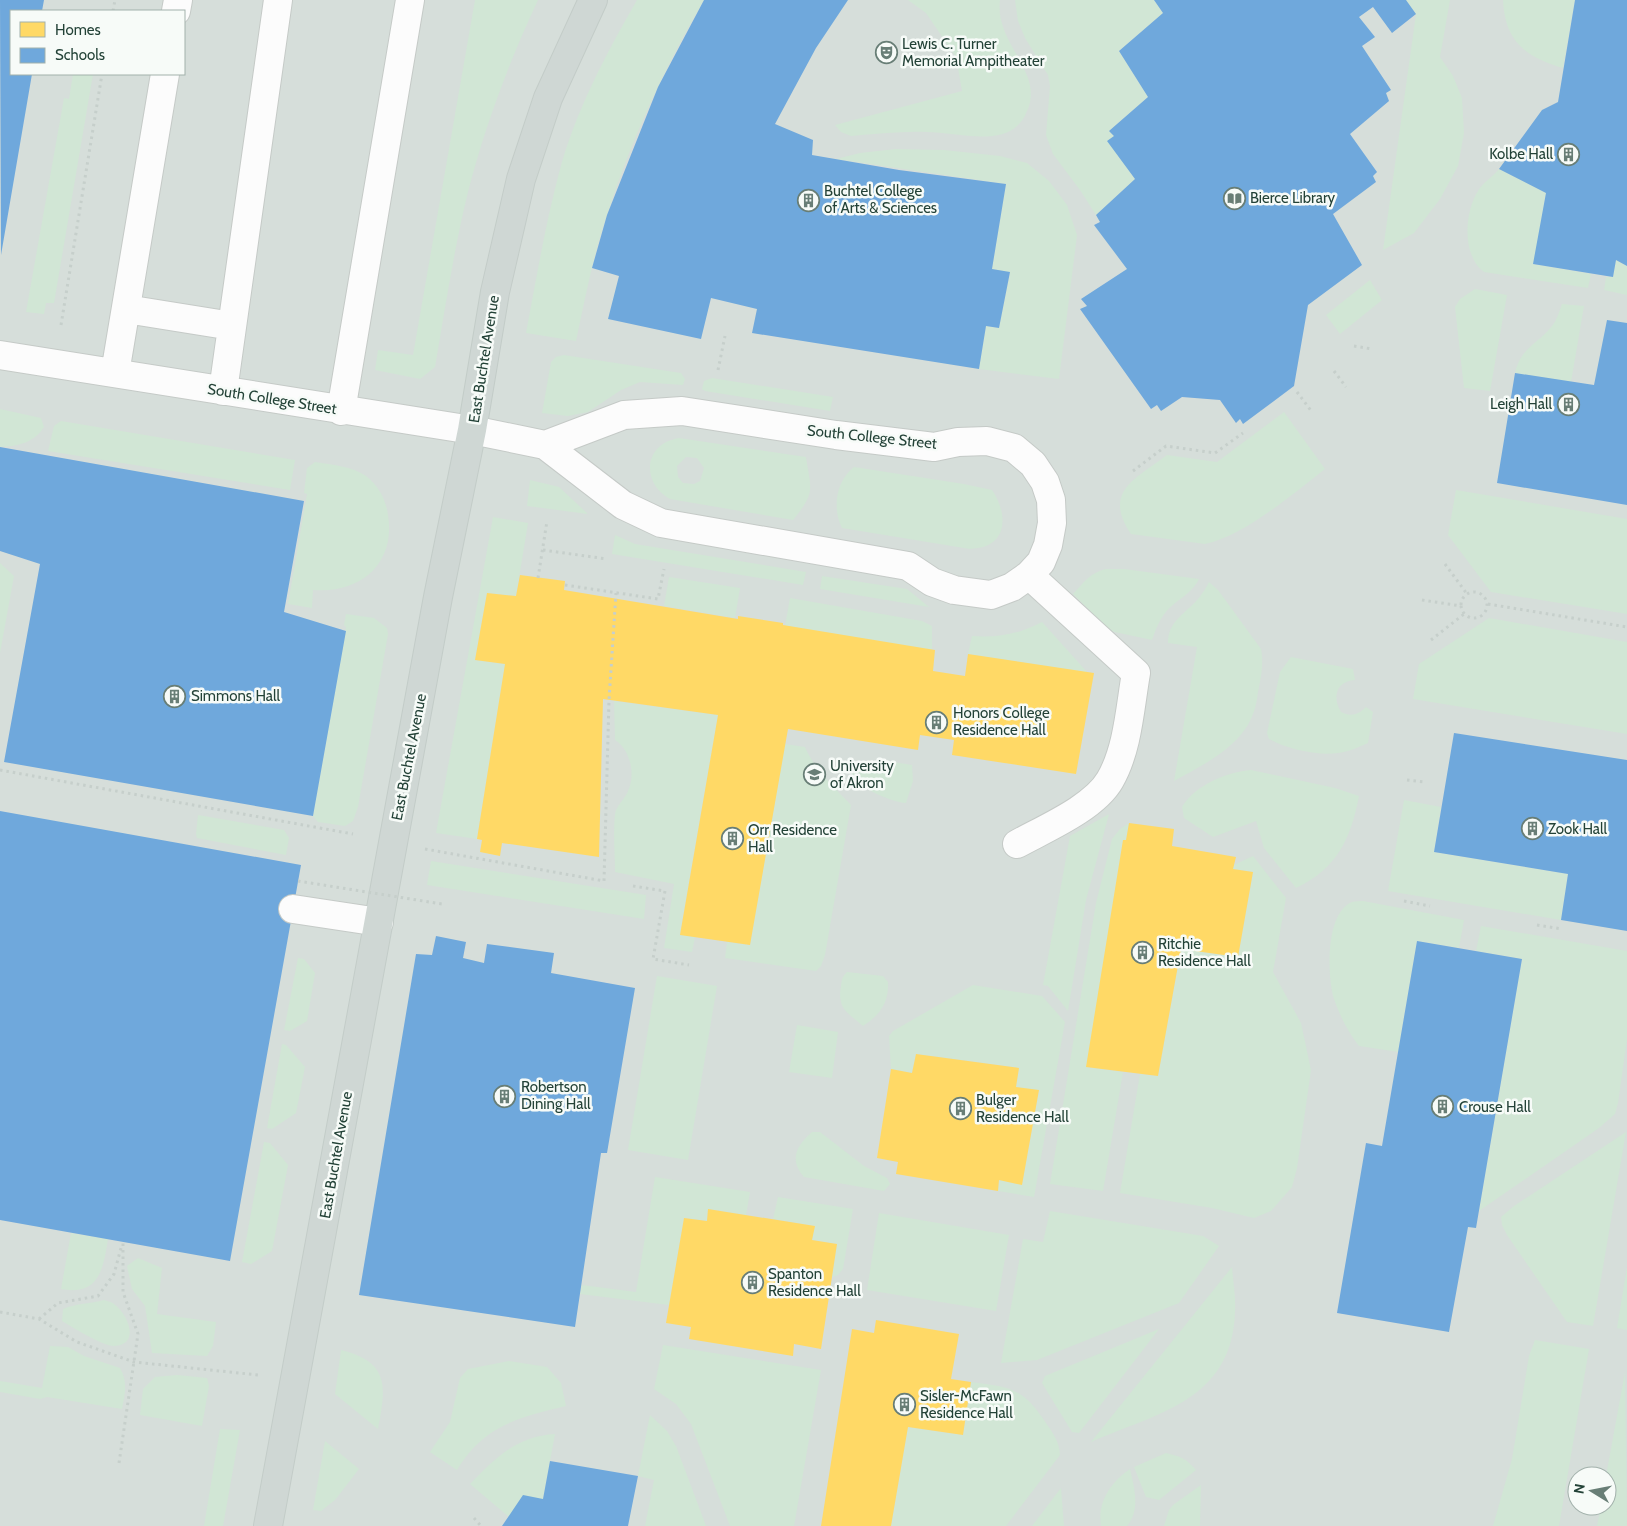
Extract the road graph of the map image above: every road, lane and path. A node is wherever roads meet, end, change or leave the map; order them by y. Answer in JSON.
{"nodes":[{"id":1,"x":278,"y":0,"type":"edge"},
{"id":2,"x":410,"y":0,"type":"edge"},
{"id":3,"x":593,"y":0,"type":"edge"},
{"id":4,"x":102,"y":75,"type":"edge"},
{"id":5,"x":166,"y":75,"type":"edge"},
{"id":6,"x":126,"y":309,"type":"junction"},
{"id":7,"x":61,"y":325,"type":"dead end"},
{"id":8,"x":232,"y":326,"type":"junction"},
{"id":9,"x":725,"y":336,"type":"dead end"},
{"id":10,"x":1354,"y":346,"type":"dead end"},
{"id":11,"x":1372,"y":349,"type":"dead end"},
{"id":12,"x":0,"y":355,"type":"edge"},
{"id":13,"x":718,"y":370,"type":"dead end"},
{"id":14,"x":1334,"y":371,"type":"dead end"},
{"id":15,"x":115,"y":373,"type":"junction"},
{"id":16,"x":1346,"y":387,"type":"dead end"},
{"id":17,"x":223,"y":391,"type":"junction"},
{"id":18,"x":1297,"y":392,"type":"dead end"},
{"id":19,"x":341,"y":411,"type":"junction"},
{"id":20,"x":1312,"y":412,"type":"dead end"},
{"id":21,"x":472,"y":430,"type":"junction"},
{"id":22,"x":1243,"y":433,"type":"dead end"},
{"id":23,"x":545,"y":445,"type":"junction"},
{"id":24,"x":1133,"y":471,"type":"dead end"},
{"id":25,"x":547,"y":521,"type":"dead end"},
{"id":26,"x":543,"y":550,"type":"junction"},
{"id":27,"x":607,"y":559,"type":"dead end"},
{"id":28,"x":1446,"y":564,"type":"dead end"},
{"id":29,"x":664,"y":569,"type":"dead end"},
{"id":30,"x":1028,"y":575,"type":"junction"},
{"id":31,"x":538,"y":578,"type":"dead end"},
{"id":32,"x":565,"y":586,"type":"dead end"},
{"id":33,"x":616,"y":593,"type":"junction"},
{"id":34,"x":1467,"y":594,"type":"junction"},
{"id":35,"x":1422,"y":600,"type":"dead end"},
{"id":36,"x":1488,"y":604,"type":"junction"},
{"id":37,"x":1461,"y":606,"type":"junction"},
{"id":38,"x":1464,"y":614,"type":"junction"},
{"id":39,"x":1627,"y":627,"type":"edge"},
{"id":40,"x":1431,"y":640,"type":"dead end"},
{"id":41,"x":0,"y":770,"type":"edge"},
{"id":42,"x":1407,"y":780,"type":"dead end"},
{"id":43,"x":1426,"y":782,"type":"dead end"},
{"id":44,"x":353,"y":834,"type":"dead end"},
{"id":45,"x":1017,"y":844,"type":"dead end"},
{"id":46,"x":422,"y":848,"type":"dead end"},
{"id":47,"x":298,"y":880,"type":"dead end"},
{"id":48,"x":633,"y":886,"type":"dead end"},
{"id":49,"x":1404,"y":902,"type":"dead end"},
{"id":50,"x":442,"y":904,"type":"dead end"},
{"id":51,"x":1430,"y":906,"type":"dead end"},
{"id":52,"x":293,"y":909,"type":"dead end"},
{"id":53,"x":379,"y":922,"type":"junction"},
{"id":54,"x":1538,"y":925,"type":"dead end"},
{"id":55,"x":1562,"y":929,"type":"dead end"},
{"id":56,"x":689,"y":965,"type":"dead end"},
{"id":57,"x":0,"y":1312,"type":"edge"},
{"id":58,"x":39,"y":1319,"type":"junction"},
{"id":59,"x":134,"y":1362,"type":"junction"},
{"id":60,"x":258,"y":1375,"type":"dead end"},
{"id":61,"x":119,"y":1463,"type":"dead end"},
{"id":62,"x":474,"y":1518,"type":"dead end"},
{"id":63,"x":268,"y":1526,"type":"edge"},
{"id":64,"x":481,"y":1526,"type":"edge"}],
"edges":[{"from":1,"to":8,"type":"street"},
{"from":2,"to":19,"type":"street"},
{"from":3,"to":21,"type":"main road","name":"East Buchtel Avenue"},
{"from":4,"to":7,"type":"path"},
{"from":5,"to":6,"type":"street"},
{"from":6,"to":8,"type":"street"},
{"from":6,"to":15,"type":"street"},
{"from":8,"to":17,"type":"street"},
{"from":9,"to":13,"type":"path"},
{"from":10,"to":11,"type":"path"},
{"from":12,"to":15,"type":"street","name":"South College Street"},
{"from":14,"to":16,"type":"path"},
{"from":15,"to":17,"type":"street","name":"South College Street"},
{"from":17,"to":19,"type":"street","name":"South College Street"},
{"from":18,"to":20,"type":"path"},
{"from":19,"to":21,"type":"street","name":"South College Street"},
{"from":21,"to":23,"type":"street","name":"South College Street"},
{"from":21,"to":53,"type":"main road","name":"East Buchtel Avenue"},
{"from":22,"to":24,"type":"path"},
{"from":23,"to":30,"type":"street","name":"South College Street"},
{"from":23,"to":30,"type":"street","name":"South College Street"},
{"from":25,"to":26,"type":"path"},
{"from":26,"to":27,"type":"path"},
{"from":26,"to":31,"type":"path"},
{"from":28,"to":34,"type":"path"},
{"from":29,"to":33,"type":"path"},
{"from":30,"to":45,"type":"street"},
{"from":32,"to":33,"type":"path"},
{"from":33,"to":46,"type":"path"},
{"from":34,"to":36,"type":"path"},
{"from":34,"to":37,"type":"path"},
{"from":35,"to":37,"type":"path"},
{"from":36,"to":38,"type":"path"},
{"from":36,"to":39,"type":"path"},
{"from":37,"to":38,"type":"path"},
{"from":38,"to":40,"type":"path"},
{"from":41,"to":44,"type":"path"},
{"from":42,"to":43,"type":"path"},
{"from":47,"to":50,"type":"path","bridge":true},
{"from":48,"to":56,"type":"path"},
{"from":49,"to":51,"type":"path"},
{"from":52,"to":53,"type":"street"},
{"from":53,"to":63,"type":"main road","name":"East Buchtel Avenue"},
{"from":54,"to":55,"type":"path"},
{"from":57,"to":58,"type":"path"},
{"from":58,"to":59,"type":"path"},
{"from":58,"to":59,"type":"path"},
{"from":59,"to":60,"type":"path"},
{"from":59,"to":61,"type":"path"},
{"from":62,"to":64,"type":"path"}]}
